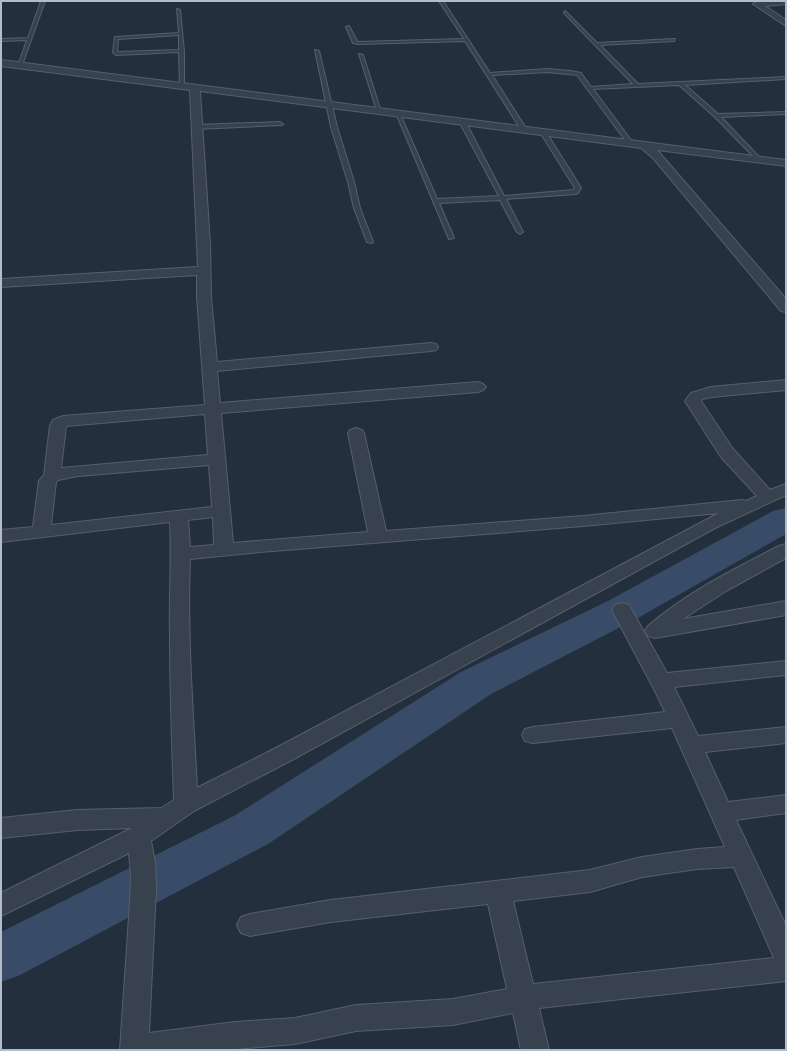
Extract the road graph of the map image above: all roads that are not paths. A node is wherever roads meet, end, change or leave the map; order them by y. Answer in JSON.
{"nodes":[{"id":1,"x":43,"y":1,"type":"edge"},
{"id":2,"x":441,"y":1,"type":"edge"},
{"id":3,"x":786,"y":2,"type":"edge"},
{"id":4,"x":178,"y":10,"type":"dead end"},
{"id":5,"x":565,"y":12,"type":"dead end"},
{"id":6,"x":786,"y":24,"type":"edge"},
{"id":7,"x":348,"y":27,"type":"dead end"},
{"id":8,"x":181,"y":34,"type":"junction"},
{"id":9,"x":29,"y":39,"type":"junction"},
{"id":10,"x":1,"y":40,"type":"edge"},
{"id":11,"x":467,"y":40,"type":"junction"},
{"id":12,"x":674,"y":40,"type":"dead end"},
{"id":13,"x":596,"y":44,"type":"junction"},
{"id":14,"x":182,"y":51,"type":"junction"},
{"id":15,"x":317,"y":51,"type":"dead end"},
{"id":16,"x":361,"y":55,"type":"dead end"},
{"id":17,"x":1,"y":63,"type":"edge"},
{"id":18,"x":20,"y":65,"type":"junction"},
{"id":19,"x":489,"y":74,"type":"junction"},
{"id":20,"x":786,"y":78,"type":"edge"},
{"id":21,"x":680,"y":83,"type":"junction"},
{"id":22,"x":188,"y":86,"type":"junction"},
{"id":23,"x":637,"y":86,"type":"junction"},
{"id":24,"x":588,"y":88,"type":"junction"},
{"id":25,"x":329,"y":105,"type":"junction"},
{"id":26,"x":379,"y":111,"type":"junction"},
{"id":27,"x":786,"y":113,"type":"edge"},
{"id":28,"x":398,"y":114,"type":"junction"},
{"id":29,"x":718,"y":116,"type":"junction"},
{"id":30,"x":463,"y":123,"type":"junction"},
{"id":31,"x":280,"y":124,"type":"dead end"},
{"id":32,"x":196,"y":127,"type":"junction"},
{"id":33,"x":524,"y":130,"type":"junction"},
{"id":34,"x":543,"y":132,"type":"junction"},
{"id":35,"x":630,"y":144,"type":"junction"},
{"id":36,"x":644,"y":145,"type":"junction"},
{"id":37,"x":758,"y":159,"type":"junction"},
{"id":38,"x":786,"y":163,"type":"edge"},
{"id":39,"x":502,"y":198,"type":"junction"},
{"id":40,"x":434,"y":201,"type":"junction"},
{"id":41,"x":520,"y":232,"type":"dead end"},
{"id":42,"x":451,"y":238,"type":"dead end"},
{"id":43,"x":370,"y":242,"type":"dead end"},
{"id":44,"x":204,"y":270,"type":"junction"},
{"id":45,"x":1,"y":283,"type":"edge"},
{"id":46,"x":786,"y":308,"type":"edge"},
{"id":47,"x":431,"y":347,"type":"dead end"},
{"id":48,"x":210,"y":367,"type":"junction"},
{"id":49,"x":786,"y":385,"type":"edge"},
{"id":50,"x":478,"y":387,"type":"dead end"},
{"id":51,"x":213,"y":408,"type":"junction"},
{"id":52,"x":356,"y":433,"type":"dead end"},
{"id":53,"x":216,"y":460,"type":"junction"},
{"id":54,"x":52,"y":476,"type":"junction"},
{"id":55,"x":770,"y":497,"type":"edge"},
{"id":56,"x":221,"y":511,"type":"junction"},
{"id":57,"x":179,"y":516,"type":"junction"},
{"id":58,"x":41,"y":532,"type":"junction"},
{"id":59,"x":1,"y":536,"type":"edge"},
{"id":60,"x":378,"y":537,"type":"junction"},
{"id":61,"x":224,"y":549,"type":"junction"},
{"id":62,"x":786,"y":550,"type":"edge"},
{"id":63,"x":181,"y":554,"type":"junction"},
{"id":64,"x":786,"y":608,"type":"edge"},
{"id":65,"x":622,"y":610,"type":"dead end"},
{"id":66,"x":646,"y":632,"type":"junction"},
{"id":67,"x":786,"y":668,"type":"edge"},
{"id":68,"x":661,"y":681,"type":"junction"},
{"id":69,"x":679,"y":719,"type":"junction"},
{"id":70,"x":533,"y":735,"type":"dead end"},
{"id":71,"x":786,"y":735,"type":"edge"},
{"id":72,"x":690,"y":745,"type":"junction"},
{"id":73,"x":186,"y":804,"type":"junction"},
{"id":74,"x":786,"y":804,"type":"edge"},
{"id":75,"x":720,"y":812,"type":"junction"},
{"id":76,"x":165,"y":818,"type":"junction"},
{"id":77,"x":1,"y":828,"type":"edge"},
{"id":78,"x":140,"y":847,"type":"junction"},
{"id":79,"x":741,"y":856,"type":"junction"},
{"id":80,"x":498,"y":892,"type":"junction"},
{"id":81,"x":1,"y":905,"type":"edge"},
{"id":82,"x":250,"y":925,"type":"dead end"},
{"id":83,"x":780,"y":929,"type":"edge"},
{"id":84,"x":786,"y":955,"type":"edge"},
{"id":85,"x":786,"y":969,"type":"edge"},
{"id":86,"x":524,"y":999,"type":"junction"},
{"id":87,"x":134,"y":1049,"type":"edge"},
{"id":88,"x":535,"y":1050,"type":"edge"}],
"edges":[{"from":1,"to":9,"type":"lane"},
{"from":2,"to":11,"type":"lane"},
{"from":3,"to":6,"type":"street"},
{"from":4,"to":8,"type":"lane"},
{"from":5,"to":13,"type":"lane"},
{"from":7,"to":11,"type":"lane"},
{"from":8,"to":14,"type":"lane"},
{"from":8,"to":14,"type":"lane"},
{"from":9,"to":10,"type":"lane"},
{"from":9,"to":18,"type":"lane"},
{"from":11,"to":19,"type":"lane"},
{"from":12,"to":13,"type":"lane"},
{"from":13,"to":23,"type":"lane"},
{"from":14,"to":22,"type":"lane"},
{"from":15,"to":25,"type":"lane"},
{"from":16,"to":26,"type":"lane"},
{"from":17,"to":18,"type":"street"},
{"from":18,"to":22,"type":"street"},
{"from":19,"to":24,"type":"lane"},
{"from":19,"to":33,"type":"lane"},
{"from":20,"to":21,"type":"lane"},
{"from":21,"to":23,"type":"lane"},
{"from":21,"to":29,"type":"lane"},
{"from":22,"to":25,"type":"street"},
{"from":22,"to":32,"type":"street"},
{"from":23,"to":24,"type":"lane"},
{"from":24,"to":35,"type":"lane"},
{"from":25,"to":26,"type":"street"},
{"from":25,"to":43,"type":"lane"},
{"from":26,"to":28,"type":"street"},
{"from":27,"to":29,"type":"lane"},
{"from":28,"to":30,"type":"street"},
{"from":28,"to":40,"type":"lane"},
{"from":29,"to":37,"type":"lane"},
{"from":30,"to":33,"type":"street"},
{"from":30,"to":39,"type":"lane"},
{"from":31,"to":32,"type":"lane"},
{"from":32,"to":44,"type":"street"},
{"from":33,"to":34,"type":"street"},
{"from":34,"to":35,"type":"street"},
{"from":34,"to":39,"type":"lane"},
{"from":35,"to":36,"type":"street"},
{"from":36,"to":37,"type":"street"},
{"from":36,"to":46,"type":"street"},
{"from":37,"to":38,"type":"street"},
{"from":39,"to":40,"type":"lane"},
{"from":39,"to":41,"type":"lane"},
{"from":40,"to":42,"type":"lane"},
{"from":44,"to":45,"type":"street"},
{"from":44,"to":48,"type":"street"},
{"from":47,"to":48,"type":"street"},
{"from":48,"to":51,"type":"street"},
{"from":49,"to":55,"type":"street"},
{"from":50,"to":51,"type":"street"},
{"from":51,"to":53,"type":"street"},
{"from":51,"to":54,"type":"street"},
{"from":52,"to":60,"type":"street"},
{"from":53,"to":54,"type":"street"},
{"from":53,"to":56,"type":"street"},
{"from":54,"to":58,"type":"street"},
{"from":55,"to":60,"type":"street"},
{"from":55,"to":73,"type":"street"},
{"from":56,"to":57,"type":"street"},
{"from":56,"to":61,"type":"street"},
{"from":57,"to":58,"type":"street"},
{"from":57,"to":63,"type":"street"},
{"from":58,"to":59,"type":"street"},
{"from":60,"to":61,"type":"street"},
{"from":61,"to":63,"type":"street"},
{"from":62,"to":66,"type":"street"},
{"from":63,"to":73,"type":"street"},
{"from":64,"to":66,"type":"street"},
{"from":65,"to":66,"type":"street"},
{"from":66,"to":68,"type":"street"},
{"from":67,"to":68,"type":"street"},
{"from":68,"to":69,"type":"street"},
{"from":69,"to":70,"type":"street"},
{"from":69,"to":72,"type":"street"},
{"from":71,"to":72,"type":"street"},
{"from":72,"to":75,"type":"street"},
{"from":73,"to":76,"type":"street"},
{"from":74,"to":75,"type":"street"},
{"from":75,"to":79,"type":"street"},
{"from":76,"to":77,"type":"street"},
{"from":76,"to":78,"type":"street"},
{"from":78,"to":81,"type":"street"},
{"from":78,"to":87,"type":"street"},
{"from":79,"to":80,"type":"street"},
{"from":79,"to":83,"type":"street"},
{"from":80,"to":82,"type":"street"},
{"from":80,"to":86,"type":"street"},
{"from":83,"to":84,"type":"street"},
{"from":85,"to":86,"type":"street"},
{"from":86,"to":87,"type":"street"},
{"from":86,"to":88,"type":"street"}]}
